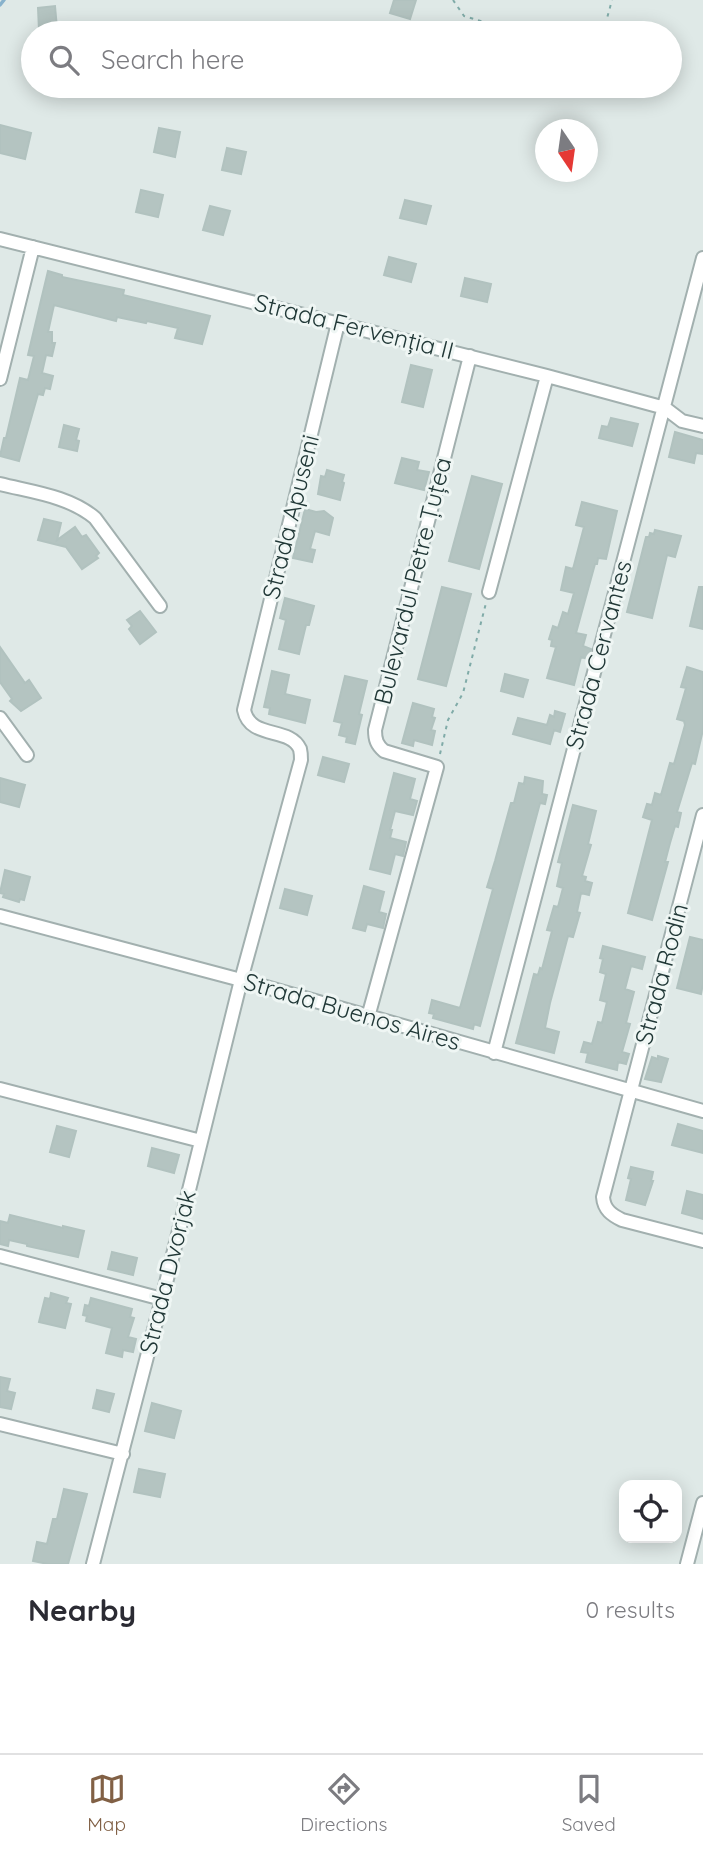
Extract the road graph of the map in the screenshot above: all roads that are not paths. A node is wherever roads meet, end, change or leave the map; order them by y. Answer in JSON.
{"nodes":[{"id":1,"x":0,"y":239,"type":"edge"},
{"id":2,"x":33,"y":247,"type":"junction"},
{"id":3,"x":703,"y":258,"type":"edge"},
{"id":4,"x":338,"y":323,"type":"junction"},
{"id":5,"x":470,"y":356,"type":"junction"},
{"id":6,"x":547,"y":376,"type":"junction"},
{"id":7,"x":0,"y":379,"type":"edge"},
{"id":8,"x":664,"y":408,"type":"junction"},
{"id":9,"x":703,"y":426,"type":"edge"},
{"id":10,"x":0,"y":484,"type":"edge"},
{"id":11,"x":489,"y":592,"type":"road end"},
{"id":12,"x":160,"y":606,"type":"dead end"},
{"id":13,"x":244,"y":710,"type":"joint"},
{"id":14,"x":0,"y":718,"type":"edge"},
{"id":15,"x":27,"y":755,"type":"dead end"},
{"id":16,"x":703,"y":815,"type":"edge"},
{"id":17,"x":0,"y":916,"type":"edge"},
{"id":18,"x":241,"y":980,"type":"junction"},
{"id":19,"x":368,"y":1017,"type":"junction"},
{"id":20,"x":494,"y":1052,"type":"junction"},
{"id":21,"x":0,"y":1089,"type":"edge"},
{"id":22,"x":630,"y":1092,"type":"junction"},
{"id":23,"x":703,"y":1111,"type":"edge"},
{"id":24,"x":201,"y":1141,"type":"junction"},
{"id":25,"x":703,"y":1241,"type":"edge"},
{"id":26,"x":0,"y":1256,"type":"edge"},
{"id":27,"x":162,"y":1299,"type":"junction"},
{"id":28,"x":0,"y":1424,"type":"edge"},
{"id":29,"x":123,"y":1454,"type":"junction"},
{"id":30,"x":703,"y":1503,"type":"edge"},
{"id":31,"x":699,"y":1539,"type":"edge"},
{"id":32,"x":93,"y":1564,"type":"edge"},
{"id":33,"x":687,"y":1564,"type":"edge"}],
"edges":[{"from":1,"to":2,"type":"street","name":"Strada Fervenția II"},
{"from":2,"to":4,"type":"street","name":"Strada Fervenția II"},
{"from":2,"to":7,"type":"street"},
{"from":3,"to":8,"type":"street","name":"Strada Cervantes"},
{"from":4,"to":5,"type":"street","name":"Strada Fervenția II"},
{"from":4,"to":13,"type":"street","name":"Strada Apuseni"},
{"from":5,"to":6,"type":"street","name":"Strada Fervenția II"},
{"from":5,"to":19,"type":"street","name":"Bulevardul Petre Țuțea"},
{"from":6,"to":8,"type":"street","name":"Strada Fervenția II"},
{"from":6,"to":11,"type":"street"},
{"from":8,"to":9,"type":"street","name":"Strada Fervenția II"},
{"from":8,"to":20,"type":"street","name":"Strada Cervantes"},
{"from":10,"to":12,"type":"street"},
{"from":13,"to":18,"type":"street","name":"Strada Dvorjak"},
{"from":14,"to":15,"type":"street"},
{"from":16,"to":22,"type":"street","name":"Strada Rodin"},
{"from":17,"to":18,"type":"street","name":"Strada Buenos Aires"},
{"from":18,"to":19,"type":"street","name":"Strada Buenos Aires"},
{"from":18,"to":24,"type":"street","name":"Strada Dvorjak"},
{"from":19,"to":20,"type":"street","name":"Strada Buenos Aires"},
{"from":20,"to":22,"type":"street","name":"Strada Buenos Aires"},
{"from":21,"to":24,"type":"street"},
{"from":22,"to":23,"type":"street","name":"Strada Buenos Aires"},
{"from":22,"to":25,"type":"street","name":"Strada Rodin"},
{"from":24,"to":27,"type":"street","name":"Strada Dvorjak"},
{"from":26,"to":27,"type":"street"},
{"from":27,"to":29,"type":"street","name":"Strada Dvorjak"},
{"from":28,"to":29,"type":"street"},
{"from":29,"to":32,"type":"street","name":"Strada Dvorjak"},
{"from":30,"to":31,"type":"street"},
{"from":31,"to":33,"type":"street"}]}
